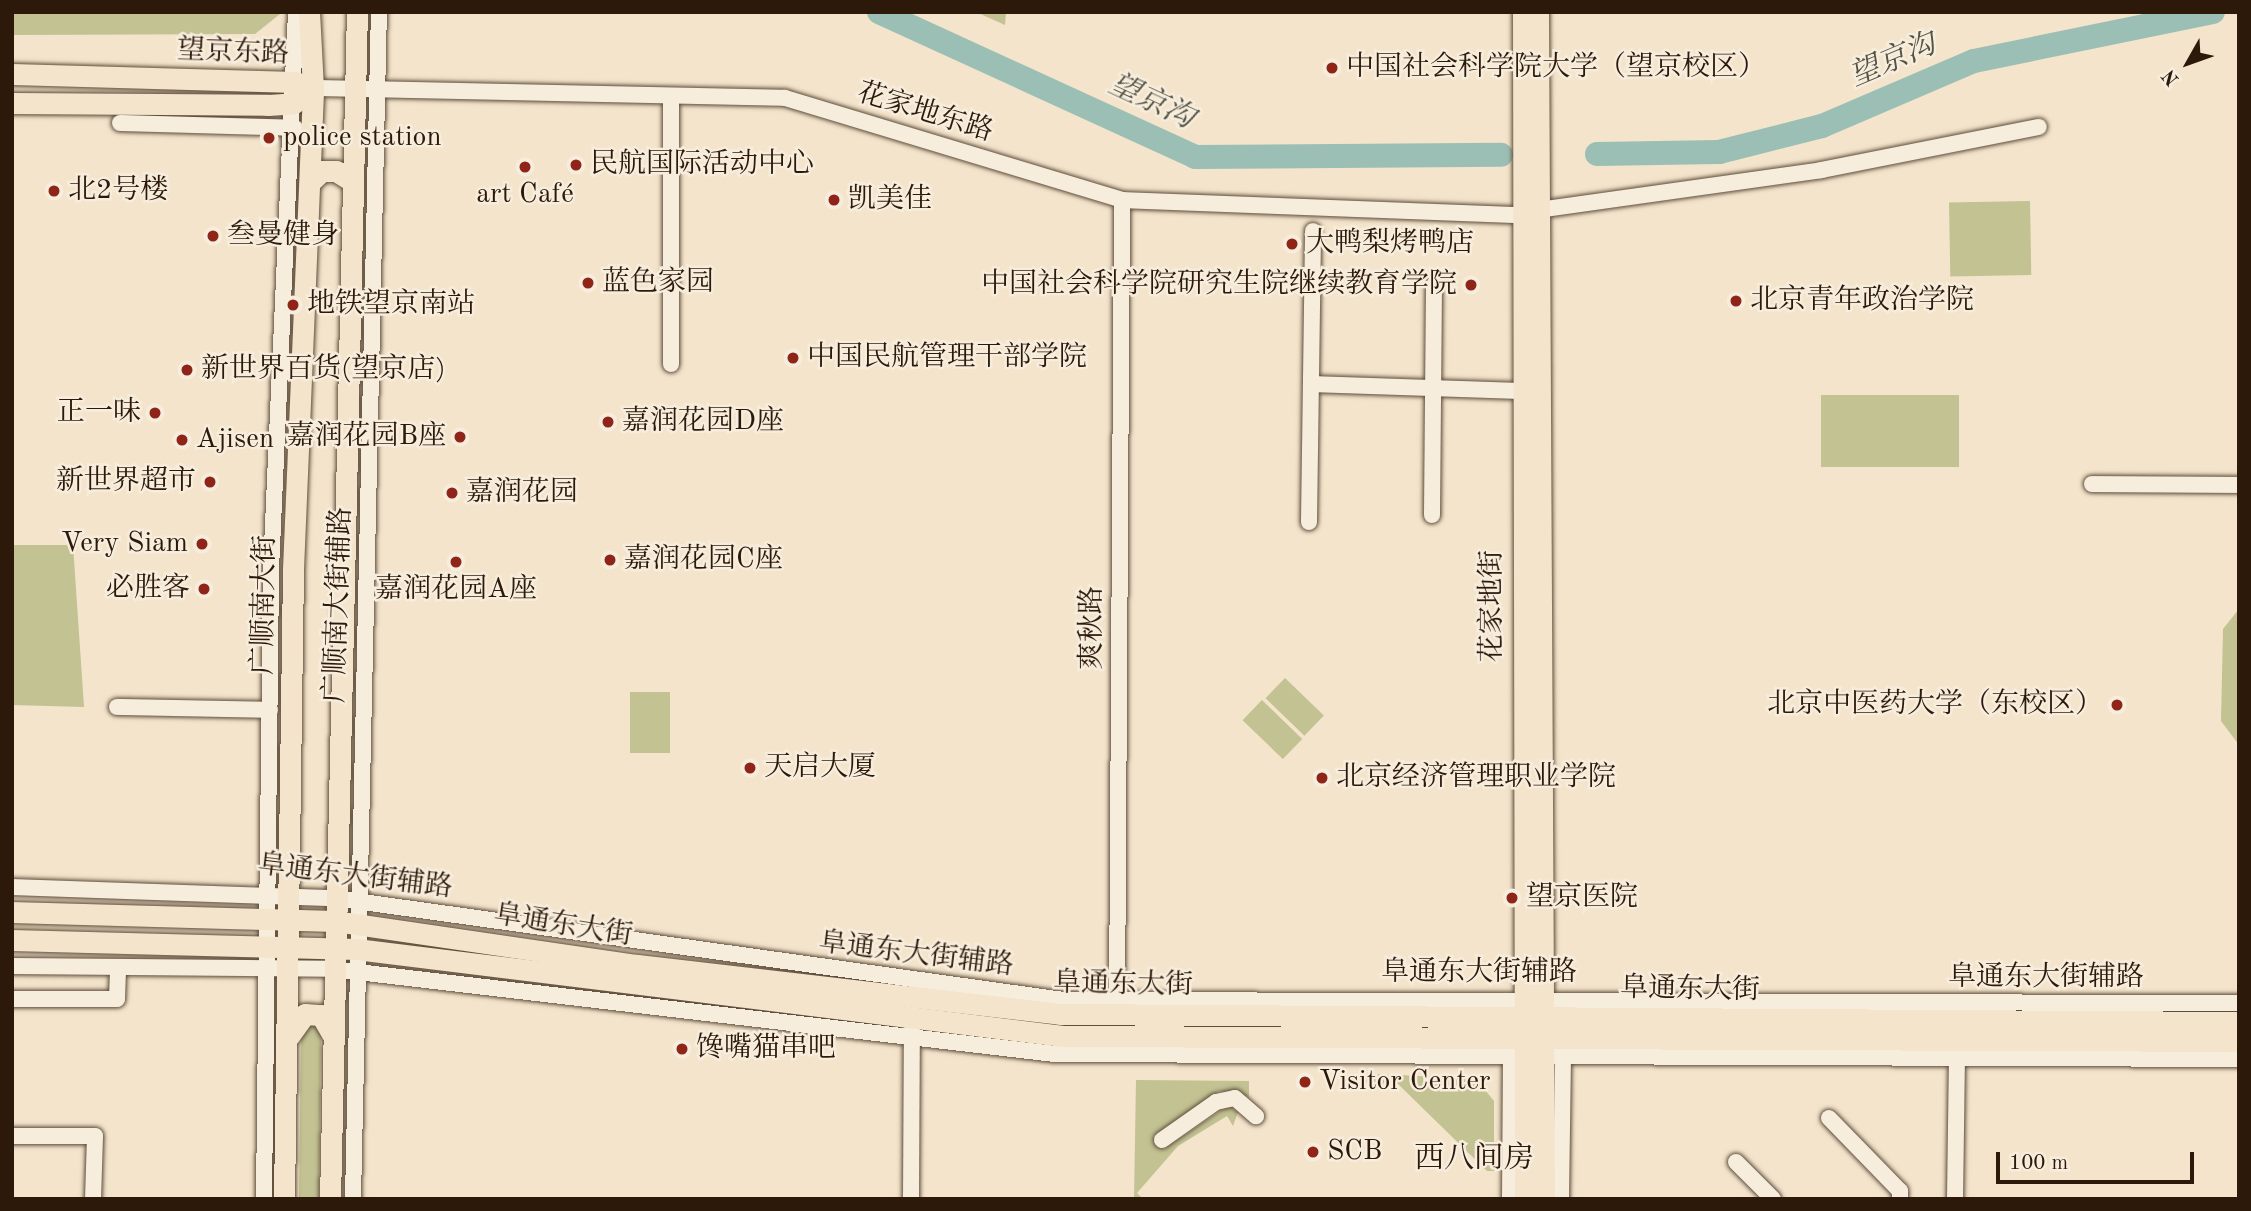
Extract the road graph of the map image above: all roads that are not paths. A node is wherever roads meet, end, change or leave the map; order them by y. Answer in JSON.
{"nodes":[{"id":1,"x":296,"y":12,"type":"edge"},
{"id":2,"x":309,"y":12,"type":"edge"},
{"id":3,"x":357,"y":12,"type":"edge"},
{"id":4,"x":379,"y":12,"type":"edge"},
{"id":5,"x":1523,"y":12,"type":"edge"},
{"id":6,"x":1538,"y":12,"type":"edge"},
{"id":7,"x":12,"y":74,"type":"edge"},
{"id":8,"x":301,"y":91,"type":"junction"},
{"id":9,"x":356,"y":93,"type":"junction"},
{"id":10,"x":378,"y":93,"type":"junction"},
{"id":11,"x":671,"y":96,"type":"junction"},
{"id":12,"x":12,"y":103,"type":"edge"},
{"id":13,"x":120,"y":123,"type":"dead end"},
{"id":14,"x":2039,"y":127,"type":"dead end"},
{"id":15,"x":295,"y":128,"type":"junction"},
{"id":16,"x":352,"y":181,"type":"junction"},
{"id":17,"x":310,"y":182,"type":"junction"},
{"id":18,"x":1122,"y":200,"type":"junction"},
{"id":19,"x":1528,"y":212,"type":"junction"},
{"id":20,"x":1313,"y":231,"type":"dead end"},
{"id":21,"x":1434,"y":285,"type":"dead end"},
{"id":22,"x":671,"y":364,"type":"dead end"},
{"id":23,"x":1311,"y":384,"type":"junction"},
{"id":24,"x":1433,"y":386,"type":"junction"},
{"id":25,"x":1520,"y":391,"type":"junction"},
{"id":26,"x":2092,"y":484,"type":"dead end"},
{"id":27,"x":2239,"y":485,"type":"edge"},
{"id":28,"x":1432,"y":515,"type":"dead end"},
{"id":29,"x":1309,"y":522,"type":"dead end"},
{"id":30,"x":117,"y":707,"type":"dead end"},
{"id":31,"x":270,"y":710,"type":"junction"},
{"id":32,"x":12,"y":887,"type":"edge"},
{"id":33,"x":269,"y":891,"type":"junction"},
{"id":34,"x":291,"y":894,"type":"junction"},
{"id":35,"x":334,"y":898,"type":"junction"},
{"id":36,"x":357,"y":901,"type":"junction"},
{"id":37,"x":12,"y":912,"type":"edge"},
{"id":38,"x":279,"y":917,"type":"junction"},
{"id":39,"x":334,"y":921,"type":"junction"},
{"id":40,"x":356,"y":923,"type":"junction"},
{"id":41,"x":12,"y":940,"type":"edge"},
{"id":42,"x":333,"y":947,"type":"junction"},
{"id":43,"x":356,"y":949,"type":"junction"},
{"id":44,"x":279,"y":958,"type":"junction"},
{"id":45,"x":12,"y":966,"type":"edge"},
{"id":46,"x":118,"y":967,"type":"junction"},
{"id":47,"x":332,"y":969,"type":"junction"},
{"id":48,"x":355,"y":971,"type":"junction"},
{"id":49,"x":12,"y":999,"type":"edge"},
{"id":50,"x":2239,"y":1003,"type":"edge"},
{"id":51,"x":1117,"y":1006,"type":"junction"},
{"id":52,"x":1532,"y":1008,"type":"junction"},
{"id":53,"x":2239,"y":1022,"type":"edge"},
{"id":54,"x":912,"y":1030,"type":"junction"},
{"id":55,"x":332,"y":1034,"type":"junction"},
{"id":56,"x":289,"y":1036,"type":"junction"},
{"id":57,"x":2239,"y":1041,"type":"edge"},
{"id":58,"x":1116,"y":1047,"type":"junction"},
{"id":59,"x":1958,"y":1048,"type":"junction"},
{"id":60,"x":1536,"y":1054,"type":"junction"},
{"id":61,"x":2239,"y":1059,"type":"edge"},
{"id":62,"x":1256,"y":1116,"type":"dead end"},
{"id":63,"x":1829,"y":1118,"type":"dead end"},
{"id":64,"x":12,"y":1136,"type":"edge"},
{"id":65,"x":1162,"y":1140,"type":"dead end"},
{"id":66,"x":1736,"y":1162,"type":"dead end"},
{"id":67,"x":93,"y":1199,"type":"edge"},
{"id":68,"x":264,"y":1199,"type":"edge"},
{"id":69,"x":284,"y":1199,"type":"edge"},
{"id":70,"x":330,"y":1199,"type":"edge"},
{"id":71,"x":354,"y":1199,"type":"edge"},
{"id":72,"x":911,"y":1199,"type":"edge"},
{"id":73,"x":1510,"y":1199,"type":"edge"},
{"id":74,"x":1525,"y":1199,"type":"edge"},
{"id":75,"x":1544,"y":1199,"type":"edge"},
{"id":76,"x":1561,"y":1199,"type":"edge"},
{"id":77,"x":1773,"y":1199,"type":"edge"},
{"id":78,"x":1900,"y":1199,"type":"edge"},
{"id":79,"x":1955,"y":1199,"type":"edge"}],
"edges":[{"from":1,"to":8,"type":"street"},
{"from":2,"to":8,"type":"main road","name":"广顺南大街"},
{"from":3,"to":9,"type":"main road"},
{"from":4,"to":10,"type":"street","name":"广顺南大街辅路"},
{"from":5,"to":19,"type":"main road","name":"花家地街"},
{"from":6,"to":19,"type":"main road","name":"花家地街"},
{"from":7,"to":8,"type":"main road","name":"望京东路"},
{"from":8,"to":9,"type":"street","name":"花家地东路"},
{"from":8,"to":12,"type":"main road","name":"望京东路"},
{"from":8,"to":15,"type":"street"},
{"from":8,"to":17,"type":"main road","name":"广顺南大街"},
{"from":9,"to":10,"type":"street","name":"花家地东路"},
{"from":9,"to":16,"type":"main road"},
{"from":10,"to":11,"type":"street","name":"花家地东路"},
{"from":10,"to":36,"type":"street","name":"广顺南大街辅路"},
{"from":11,"to":18,"type":"street","name":"花家地东路"},
{"from":11,"to":22,"type":"street"},
{"from":13,"to":15,"type":"street"},
{"from":14,"to":19,"type":"street","name":"花家地东路"},
{"from":15,"to":31,"type":"street"},
{"from":16,"to":17,"type":"main road"},
{"from":16,"to":35,"type":"main road"},
{"from":17,"to":34,"type":"main road","name":"广顺南大街"},
{"from":18,"to":19,"type":"street","name":"花家地东路"},
{"from":18,"to":51,"type":"street","name":"爽秋路"},
{"from":19,"to":25,"type":"main road","name":"花家地街"},
{"from":19,"to":52,"type":"main road","name":"花家地街"},
{"from":20,"to":23,"type":"street"},
{"from":21,"to":24,"type":"street"},
{"from":23,"to":24,"type":"street"},
{"from":23,"to":29,"type":"street"},
{"from":24,"to":25,"type":"street"},
{"from":24,"to":28,"type":"street"},
{"from":25,"to":52,"type":"main road","name":"花家地街"},
{"from":26,"to":27,"type":"street"},
{"from":30,"to":31,"type":"street"},
{"from":31,"to":33,"type":"street"},
{"from":32,"to":33,"type":"street","name":"阜通东大街辅路"},
{"from":33,"to":34,"type":"street","name":"阜通东大街辅路"},
{"from":33,"to":38,"type":"street"},
{"from":34,"to":35,"type":"street","name":"阜通东大街辅路"},
{"from":34,"to":38,"type":"main road","name":"广顺南大街"},
{"from":35,"to":36,"type":"street","name":"阜通东大街辅路"},
{"from":35,"to":39,"type":"main road"},
{"from":36,"to":40,"type":"street","name":"广顺南大街辅路"},
{"from":36,"to":51,"type":"street","name":"阜通东大街辅路"},
{"from":37,"to":38,"type":"main road","name":"阜通东大街"},
{"from":38,"to":39,"type":"main road","name":"阜通东大街"},
{"from":38,"to":44,"type":"main road","name":"广顺南大街"},
{"from":39,"to":40,"type":"main road","name":"阜通东大街"},
{"from":39,"to":42,"type":"main road"},
{"from":40,"to":43,"type":"street","name":"广顺南大街辅路"},
{"from":40,"to":51,"type":"main road","name":"阜通东大街"},
{"from":41,"to":44,"type":"main road","name":"阜通东大街"},
{"from":42,"to":43,"type":"main road","name":"阜通东大街"},
{"from":42,"to":44,"type":"main road","name":"阜通东大街"},
{"from":42,"to":47,"type":"main road"},
{"from":43,"to":48,"type":"street","name":"广顺南大街辅路"},
{"from":43,"to":54,"type":"main road","name":"阜通东大街"},
{"from":44,"to":46,"type":"street"},
{"from":44,"to":47,"type":"street"},
{"from":44,"to":56,"type":"main road","name":"广顺南大街"},
{"from":44,"to":68,"type":"street"},
{"from":45,"to":46,"type":"street"},
{"from":46,"to":49,"type":"street"},
{"from":47,"to":48,"type":"street"},
{"from":47,"to":55,"type":"main road"},
{"from":48,"to":54,"type":"street"},
{"from":48,"to":71,"type":"street","name":"广顺南大街辅路"},
{"from":50,"to":52,"type":"street","name":"阜通东大街辅路"},
{"from":51,"to":52,"type":"main road","name":"阜通东大街"},
{"from":51,"to":58,"type":"street","name":"爽秋路"},
{"from":52,"to":53,"type":"main road","name":"阜通东大街"},
{"from":52,"to":60,"type":"main road","name":"花家地街"},
{"from":54,"to":58,"type":"main road","name":"阜通东大街"},
{"from":54,"to":72,"type":"street"},
{"from":55,"to":56,"type":"main road"},
{"from":55,"to":70,"type":"main road"},
{"from":56,"to":69,"type":"main road","name":"广顺南大街"},
{"from":57,"to":59,"type":"main road","name":"阜通东大街"},
{"from":58,"to":60,"type":"main road","name":"阜通东大街"},
{"from":58,"to":60,"type":"street"},
{"from":59,"to":60,"type":"main road","name":"阜通东大街"},
{"from":59,"to":61,"type":"street"},
{"from":59,"to":79,"type":"street"},
{"from":60,"to":73,"type":"street"},
{"from":60,"to":74,"type":"main road","name":"花家地街"},
{"from":60,"to":75,"type":"main road","name":"花家地街"},
{"from":60,"to":76,"type":"street"},
{"from":62,"to":65,"type":"street"},
{"from":63,"to":78,"type":"street"},
{"from":64,"to":67,"type":"street"},
{"from":66,"to":77,"type":"street"}]}
